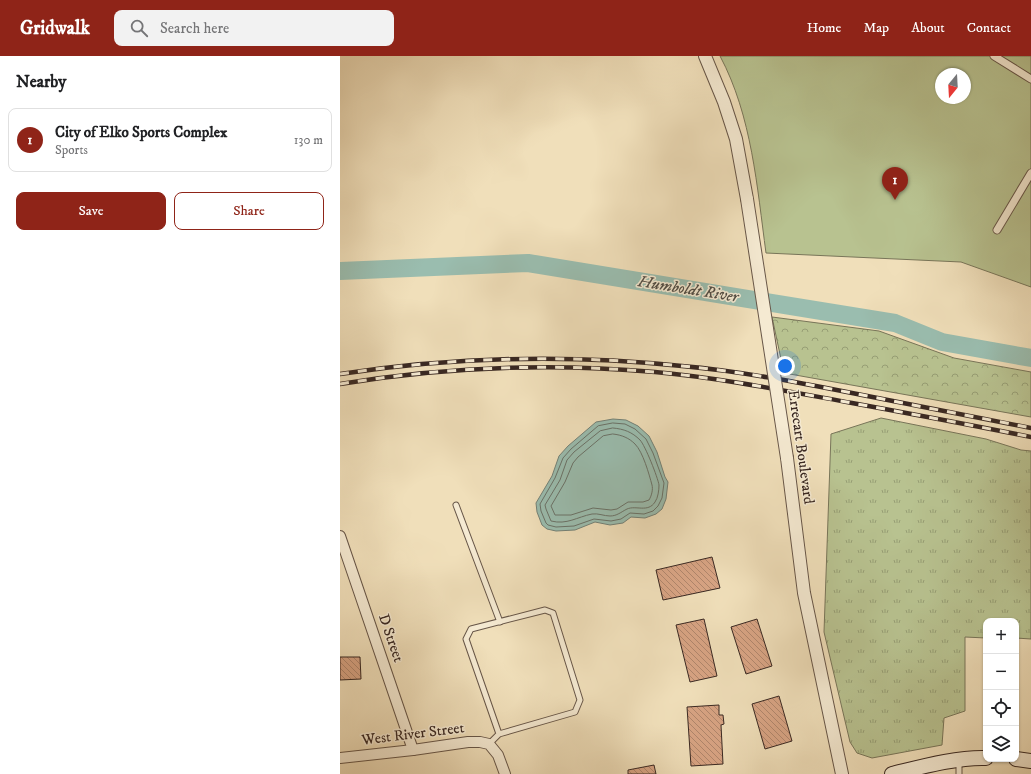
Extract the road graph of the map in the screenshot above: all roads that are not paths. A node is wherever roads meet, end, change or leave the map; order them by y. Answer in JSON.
{"nodes":[{"id":1,"x":705,"y":56,"type":"edge"},
{"id":2,"x":994,"y":56,"type":"edge"},
{"id":3,"x":1031,"y":79,"type":"edge"},
{"id":4,"x":1031,"y":173,"type":"edge"},
{"id":5,"x":997,"y":230,"type":"dead end"},
{"id":6,"x":456,"y":505,"type":"dead end"},
{"id":7,"x":340,"y":536,"type":"edge"},
{"id":8,"x":500,"y":622,"type":"junction"},
{"id":9,"x":499,"y":734,"type":"junction"},
{"id":10,"x":489,"y":744,"type":"junction"},
{"id":11,"x":413,"y":750,"type":"junction"},
{"id":12,"x":340,"y":758,"type":"edge"},
{"id":13,"x":983,"y":759,"type":"edge"},
{"id":14,"x":1019,"y":759,"type":"edge"},
{"id":15,"x":1031,"y":761,"type":"edge"},
{"id":16,"x":959,"y":767,"type":"edge"},
{"id":17,"x":505,"y":774,"type":"edge"},
{"id":18,"x":842,"y":774,"type":"edge"},
{"id":19,"x":892,"y":774,"type":"edge"}],
"edges":[{"from":1,"to":18,"type":"street","name":"Errecart Boulevard","bridge":true},
{"from":2,"to":3,"type":"street"},
{"from":4,"to":5,"type":"street"},
{"from":6,"to":8,"type":"lane"},
{"from":7,"to":11,"type":"street","name":"D Street"},
{"from":8,"to":9,"type":"lane"},
{"from":8,"to":9,"type":"lane"},
{"from":9,"to":10,"type":"lane"},
{"from":10,"to":11,"type":"street","name":"West River Street"},
{"from":10,"to":17,"type":"street"},
{"from":11,"to":12,"type":"street","name":"West River Street"},
{"from":13,"to":16,"type":"main road"},
{"from":14,"to":15,"type":"main road"},
{"from":16,"to":19,"type":"main road"}]}
